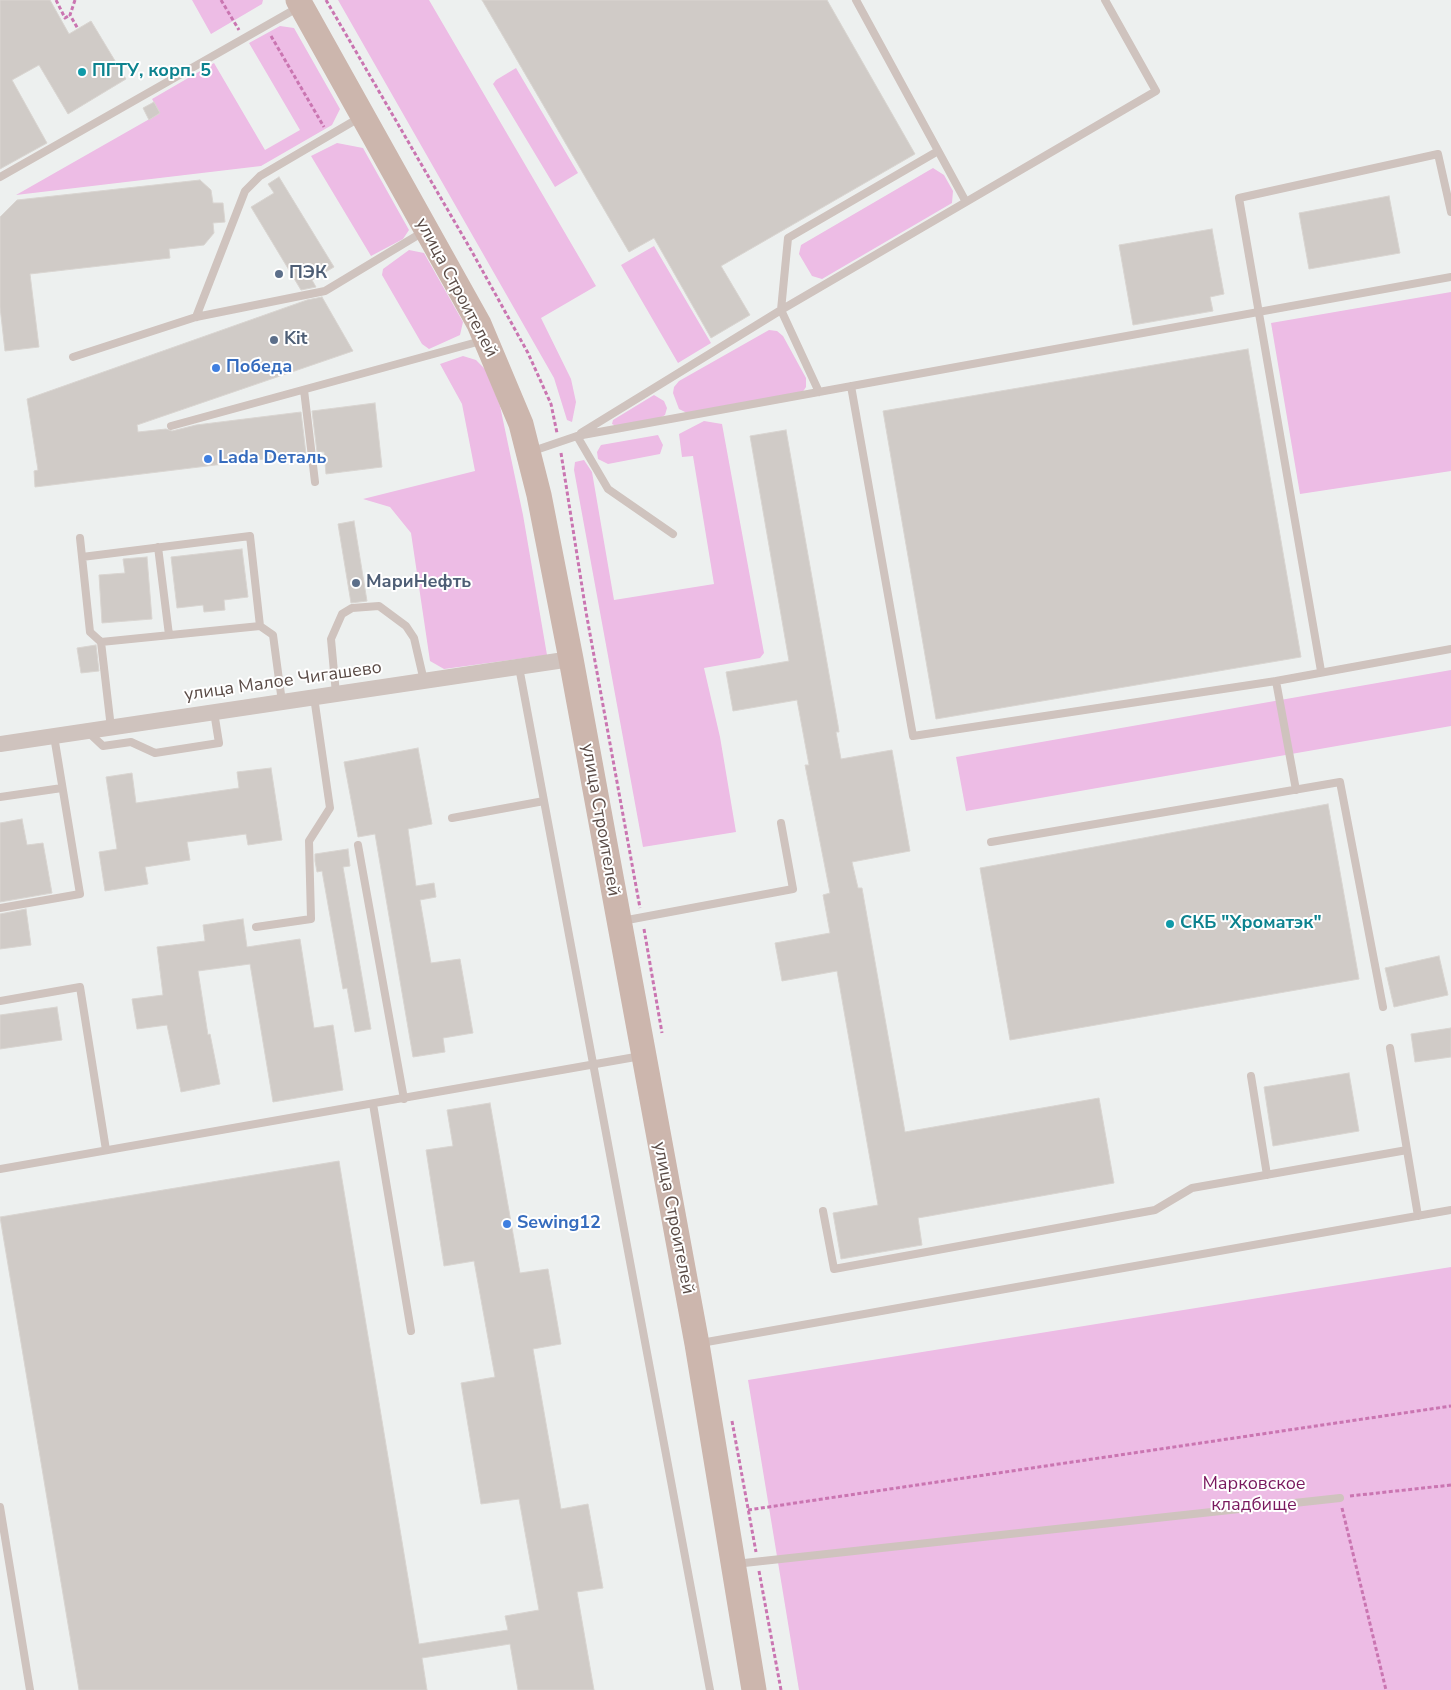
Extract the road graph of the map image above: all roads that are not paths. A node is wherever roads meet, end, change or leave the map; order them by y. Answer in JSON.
{"nodes":[{"id":1,"x":856,"y":0,"type":"edge"},
{"id":2,"x":1105,"y":0,"type":"edge"},
{"id":3,"x":299,"y":3,"type":"edge"},
{"id":4,"x":363,"y":115,"type":"junction"},
{"id":5,"x":938,"y":151,"type":"junction"},
{"id":6,"x":0,"y":177,"type":"edge"},
{"id":7,"x":966,"y":202,"type":"junction"},
{"id":8,"x":1451,"y":212,"type":"edge"},
{"id":9,"x":425,"y":230,"type":"junction"},
{"id":10,"x":1451,"y":277,"type":"edge"},
{"id":11,"x":781,"y":310,"type":"junction"},
{"id":12,"x":1259,"y":311,"type":"junction"},
{"id":13,"x":196,"y":317,"type":"junction"},
{"id":14,"x":486,"y":340,"type":"junction"},
{"id":15,"x":73,"y":357,"type":"dead end"},
{"id":16,"x":851,"y":386,"type":"junction"},
{"id":17,"x":304,"y":390,"type":"junction"},
{"id":18,"x":819,"y":392,"type":"junction"},
{"id":19,"x":171,"y":426,"type":"dead end"},
{"id":20,"x":577,"y":436,"type":"junction"},
{"id":21,"x":529,"y":452,"type":"junction"},
{"id":22,"x":315,"y":482,"type":"dead end"},
{"id":23,"x":673,"y":534,"type":"dead end"},
{"id":24,"x":80,"y":538,"type":"dead end"},
{"id":25,"x":158,"y":547,"type":"junction"},
{"id":26,"x":82,"y":557,"type":"junction"},
{"id":27,"x":260,"y":626,"type":"junction"},
{"id":28,"x":169,"y":635,"type":"junction"},
{"id":29,"x":101,"y":642,"type":"junction"},
{"id":30,"x":1451,"y":649,"type":"edge"},
{"id":31,"x":571,"y":659,"type":"junction"},
{"id":32,"x":519,"y":667,"type":"junction"},
{"id":33,"x":1321,"y":671,"type":"junction"},
{"id":34,"x":424,"y":681,"type":"junction"},
{"id":35,"x":1276,"y":681,"type":"junction"},
{"id":36,"x":336,"y":694,"type":"junction"},
{"id":37,"x":314,"y":697,"type":"junction"},
{"id":38,"x":282,"y":702,"type":"junction"},
{"id":39,"x":214,"y":712,"type":"junction"},
{"id":40,"x":111,"y":728,"type":"junction"},
{"id":41,"x":87,"y":731,"type":"junction"},
{"id":42,"x":54,"y":736,"type":"junction"},
{"id":43,"x":0,"y":744,"type":"edge"},
{"id":44,"x":62,"y":788,"type":"junction"},
{"id":45,"x":1296,"y":790,"type":"junction"},
{"id":46,"x":0,"y":798,"type":"edge"},
{"id":47,"x":544,"y":800,"type":"junction"},
{"id":48,"x":452,"y":818,"type":"dead end"},
{"id":49,"x":781,"y":824,"type":"dead end"},
{"id":50,"x":991,"y":842,"type":"dead end"},
{"id":51,"x":358,"y":845,"type":"dead end"},
{"id":52,"x":0,"y":908,"type":"edge"},
{"id":53,"x":618,"y":922,"type":"junction"},
{"id":54,"x":256,"y":928,"type":"dead end"},
{"id":55,"x":0,"y":1001,"type":"edge"},
{"id":56,"x":1383,"y":1007,"type":"dead end"},
{"id":57,"x":1390,"y":1048,"type":"dead end"},
{"id":58,"x":642,"y":1056,"type":"junction"},
{"id":59,"x":594,"y":1065,"type":"junction"},
{"id":60,"x":1251,"y":1076,"type":"dead end"},
{"id":61,"x":404,"y":1099,"type":"junction"},
{"id":62,"x":373,"y":1104,"type":"junction"},
{"id":63,"x":106,"y":1150,"type":"junction"},
{"id":64,"x":1407,"y":1150,"type":"junction"},
{"id":65,"x":0,"y":1168,"type":"edge"},
{"id":66,"x":1267,"y":1174,"type":"junction"},
{"id":67,"x":1451,"y":1210,"type":"edge"},
{"id":68,"x":823,"y":1211,"type":"dead end"},
{"id":69,"x":1418,"y":1216,"type":"junction"},
{"id":70,"x":411,"y":1331,"type":"dead end"},
{"id":71,"x":697,"y":1344,"type":"junction"},
{"id":72,"x":1340,"y":1498,"type":"road end"},
{"id":73,"x":0,"y":1507,"type":"edge"},
{"id":74,"x":733,"y":1565,"type":"junction"},
{"id":75,"x":30,"y":1690,"type":"edge"},
{"id":76,"x":710,"y":1690,"type":"edge"},
{"id":77,"x":754,"y":1690,"type":"edge"}],
"edges":[{"from":1,"to":5,"type":"lane"},
{"from":2,"to":7,"type":"lane"},
{"from":3,"to":4,"type":"main road","name":"улица Строителей"},
{"from":3,"to":6,"type":"lane"},
{"from":4,"to":9,"type":"main road","name":"улица Строителей"},
{"from":4,"to":13,"type":"lane"},
{"from":5,"to":7,"type":"lane"},
{"from":5,"to":11,"type":"lane"},
{"from":7,"to":11,"type":"lane"},
{"from":8,"to":12,"type":"lane"},
{"from":9,"to":13,"type":"lane"},
{"from":9,"to":14,"type":"main road","name":"улица Строителей"},
{"from":10,"to":12,"type":"lane"},
{"from":11,"to":18,"type":"lane"},
{"from":11,"to":20,"type":"lane"},
{"from":12,"to":16,"type":"lane"},
{"from":12,"to":33,"type":"lane"},
{"from":13,"to":15,"type":"lane"},
{"from":14,"to":17,"type":"lane"},
{"from":14,"to":21,"type":"main road","name":"улица Строителей"},
{"from":16,"to":18,"type":"lane"},
{"from":16,"to":35,"type":"lane"},
{"from":17,"to":19,"type":"lane"},
{"from":17,"to":22,"type":"lane"},
{"from":18,"to":20,"type":"lane"},
{"from":20,"to":21,"type":"lane"},
{"from":20,"to":23,"type":"lane"},
{"from":21,"to":31,"type":"main road","name":"улица Строителей"},
{"from":24,"to":26,"type":"lane"},
{"from":25,"to":26,"type":"lane"},
{"from":25,"to":27,"type":"lane"},
{"from":25,"to":28,"type":"lane"},
{"from":26,"to":29,"type":"lane"},
{"from":27,"to":28,"type":"lane"},
{"from":27,"to":38,"type":"lane"},
{"from":28,"to":29,"type":"lane"},
{"from":29,"to":40,"type":"lane"},
{"from":30,"to":33,"type":"lane"},
{"from":31,"to":32,"type":"street","name":"улица Малое Чигашево"},
{"from":31,"to":53,"type":"main road","name":"улица Строителей"},
{"from":32,"to":34,"type":"street","name":"улица Малое Чигашево"},
{"from":32,"to":47,"type":"lane"},
{"from":33,"to":35,"type":"lane"},
{"from":34,"to":36,"type":"street","name":"улица Малое Чигашево"},
{"from":34,"to":36,"type":"lane"},
{"from":35,"to":45,"type":"lane"},
{"from":36,"to":37,"type":"street","name":"улица Малое Чигашево"},
{"from":37,"to":38,"type":"street","name":"улица Малое Чигашево"},
{"from":37,"to":54,"type":"lane"},
{"from":38,"to":39,"type":"street","name":"улица Малое Чигашево"},
{"from":39,"to":40,"type":"street","name":"улица Малое Чигашево"},
{"from":39,"to":41,"type":"lane"},
{"from":40,"to":41,"type":"street","name":"улица Малое Чигашево"},
{"from":41,"to":42,"type":"street","name":"улица Малое Чигашево"},
{"from":42,"to":43,"type":"street","name":"улица Малое Чигашево"},
{"from":42,"to":44,"type":"lane"},
{"from":44,"to":46,"type":"lane"},
{"from":44,"to":52,"type":"lane"},
{"from":45,"to":50,"type":"lane"},
{"from":45,"to":56,"type":"lane"},
{"from":47,"to":48,"type":"lane"},
{"from":47,"to":59,"type":"lane"},
{"from":49,"to":53,"type":"lane"},
{"from":51,"to":61,"type":"lane"},
{"from":53,"to":58,"type":"main road","name":"улица Строителей"},
{"from":55,"to":63,"type":"lane"},
{"from":57,"to":64,"type":"lane"},
{"from":58,"to":59,"type":"lane"},
{"from":58,"to":71,"type":"main road","name":"улица Строителей"},
{"from":59,"to":61,"type":"lane"},
{"from":59,"to":76,"type":"lane"},
{"from":60,"to":66,"type":"lane"},
{"from":61,"to":62,"type":"lane"},
{"from":62,"to":63,"type":"lane"},
{"from":62,"to":70,"type":"lane"},
{"from":63,"to":65,"type":"lane"},
{"from":64,"to":66,"type":"lane"},
{"from":64,"to":69,"type":"lane"},
{"from":66,"to":68,"type":"lane"},
{"from":67,"to":69,"type":"lane"},
{"from":69,"to":71,"type":"lane"},
{"from":71,"to":74,"type":"main road","name":"улица Строителей"},
{"from":72,"to":74,"type":"lane"},
{"from":73,"to":75,"type":"lane"},
{"from":74,"to":77,"type":"main road","name":"улица Строителей"}]}
